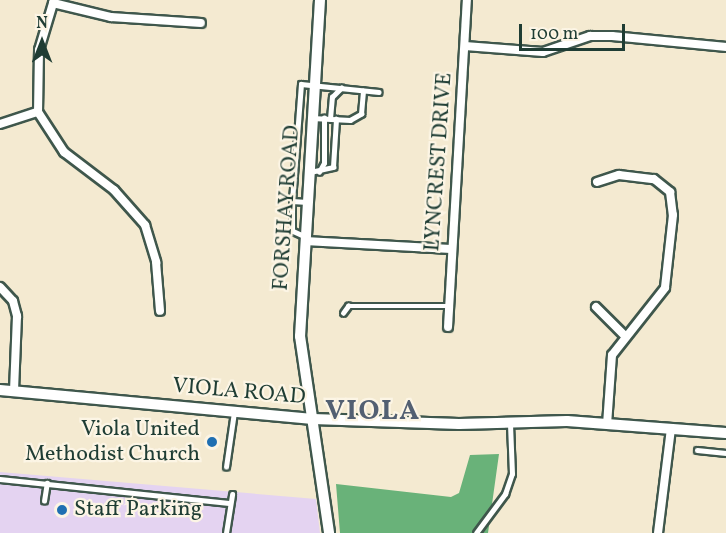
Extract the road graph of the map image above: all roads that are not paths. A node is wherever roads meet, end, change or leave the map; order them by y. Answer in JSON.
{"nodes":[{"id":1,"x":320,"y":0,"type":"edge"},
{"id":2,"x":467,"y":0,"type":"edge"},
{"id":3,"x":54,"y":1,"type":"edge"},
{"id":4,"x":201,"y":23,"type":"dead end"},
{"id":5,"x":465,"y":46,"type":"junction"},
{"id":6,"x":726,"y":46,"type":"edge"},
{"id":7,"x":314,"y":84,"type":"junction"},
{"id":8,"x":341,"y":88,"type":"junction"},
{"id":9,"x":363,"y":91,"type":"junction"},
{"id":10,"x":379,"y":92,"type":"dead end"},
{"id":11,"x":38,"y":112,"type":"junction"},
{"id":12,"x":326,"y":118,"type":"junction"},
{"id":13,"x":0,"y":124,"type":"edge"},
{"id":14,"x":314,"y":172,"type":"junction"},
{"id":15,"x":597,"y":182,"type":"dead end"},
{"id":16,"x":292,"y":201,"type":"junction"},
{"id":17,"x":307,"y":202,"type":"junction"},
{"id":18,"x":305,"y":239,"type":"junction"},
{"id":19,"x":451,"y":249,"type":"junction"},
{"id":20,"x":0,"y":287,"type":"edge"},
{"id":21,"x":449,"y":306,"type":"junction"},
{"id":22,"x":596,"y":307,"type":"dead end"},
{"id":23,"x":160,"y":311,"type":"dead end"},
{"id":24,"x":343,"y":313,"type":"dead end"},
{"id":25,"x":448,"y":327,"type":"dead end"},
{"id":26,"x":626,"y":337,"type":"junction"},
{"id":27,"x":0,"y":390,"type":"edge"},
{"id":28,"x":14,"y":392,"type":"junction"},
{"id":29,"x":234,"y":412,"type":"junction"},
{"id":30,"x":313,"y":418,"type":"junction"},
{"id":31,"x":510,"y":424,"type":"junction"},
{"id":32,"x":607,"y":424,"type":"junction"},
{"id":33,"x":671,"y":429,"type":"junction"},
{"id":34,"x":726,"y":433,"type":"edge"},
{"id":35,"x":697,"y":450,"type":"dead end"},
{"id":36,"x":726,"y":453,"type":"edge"},
{"id":37,"x":226,"y":467,"type":"dead end"},
{"id":38,"x":0,"y":479,"type":"edge"},
{"id":39,"x":47,"y":483,"type":"junction"},
{"id":40,"x":232,"y":494,"type":"dead end"},
{"id":41,"x":44,"y":501,"type":"dead end"},
{"id":42,"x":229,"y":503,"type":"junction"},
{"id":43,"x":226,"y":533,"type":"edge"},
{"id":44,"x":329,"y":533,"type":"edge"},
{"id":45,"x":476,"y":533,"type":"edge"},
{"id":46,"x":658,"y":533,"type":"edge"}],
"edges":[{"from":1,"to":7,"type":"street","name":"FORSHAY ROAD"},
{"from":2,"to":5,"type":"street","name":"LYNCREST DRIVE"},
{"from":3,"to":4,"type":"street"},
{"from":3,"to":11,"type":"street"},
{"from":5,"to":6,"type":"street"},
{"from":5,"to":19,"type":"street","name":"LYNCREST DRIVE"},
{"from":7,"to":8,"type":"lane"},
{"from":7,"to":12,"type":"street","name":"FORSHAY ROAD"},
{"from":7,"to":16,"type":"lane"},
{"from":8,"to":9,"type":"lane"},
{"from":8,"to":12,"type":"lane"},
{"from":9,"to":10,"type":"lane"},
{"from":9,"to":12,"type":"lane"},
{"from":11,"to":13,"type":"street"},
{"from":11,"to":23,"type":"street"},
{"from":12,"to":14,"type":"street","name":"FORSHAY ROAD"},
{"from":12,"to":14,"type":"lane"},
{"from":14,"to":17,"type":"street","name":"FORSHAY ROAD"},
{"from":15,"to":26,"type":"street"},
{"from":16,"to":17,"type":"lane"},
{"from":16,"to":18,"type":"lane"},
{"from":17,"to":18,"type":"street","name":"FORSHAY ROAD"},
{"from":18,"to":19,"type":"street"},
{"from":18,"to":30,"type":"street","name":"FORSHAY ROAD"},
{"from":19,"to":21,"type":"street","name":"LYNCREST DRIVE"},
{"from":20,"to":28,"type":"street"},
{"from":21,"to":24,"type":"lane"},
{"from":21,"to":25,"type":"street","name":"LYNCREST DRIVE"},
{"from":22,"to":26,"type":"street"},
{"from":26,"to":32,"type":"street"},
{"from":27,"to":28,"type":"street","name":"VIOLA ROAD"},
{"from":28,"to":29,"type":"street","name":"VIOLA ROAD"},
{"from":29,"to":30,"type":"street","name":"VIOLA ROAD"},
{"from":29,"to":37,"type":"lane"},
{"from":30,"to":31,"type":"street","name":"VIOLA ROAD"},
{"from":30,"to":44,"type":"street","name":"FORSHAY ROAD"},
{"from":31,"to":32,"type":"street","name":"VIOLA ROAD"},
{"from":31,"to":45,"type":"lane"},
{"from":32,"to":33,"type":"street","name":"VIOLA ROAD"},
{"from":33,"to":34,"type":"street","name":"VIOLA ROAD"},
{"from":33,"to":46,"type":"street"},
{"from":35,"to":36,"type":"lane"},
{"from":38,"to":39,"type":"lane"},
{"from":39,"to":41,"type":"lane"},
{"from":39,"to":42,"type":"lane"},
{"from":40,"to":42,"type":"lane"},
{"from":42,"to":43,"type":"lane"}]}
